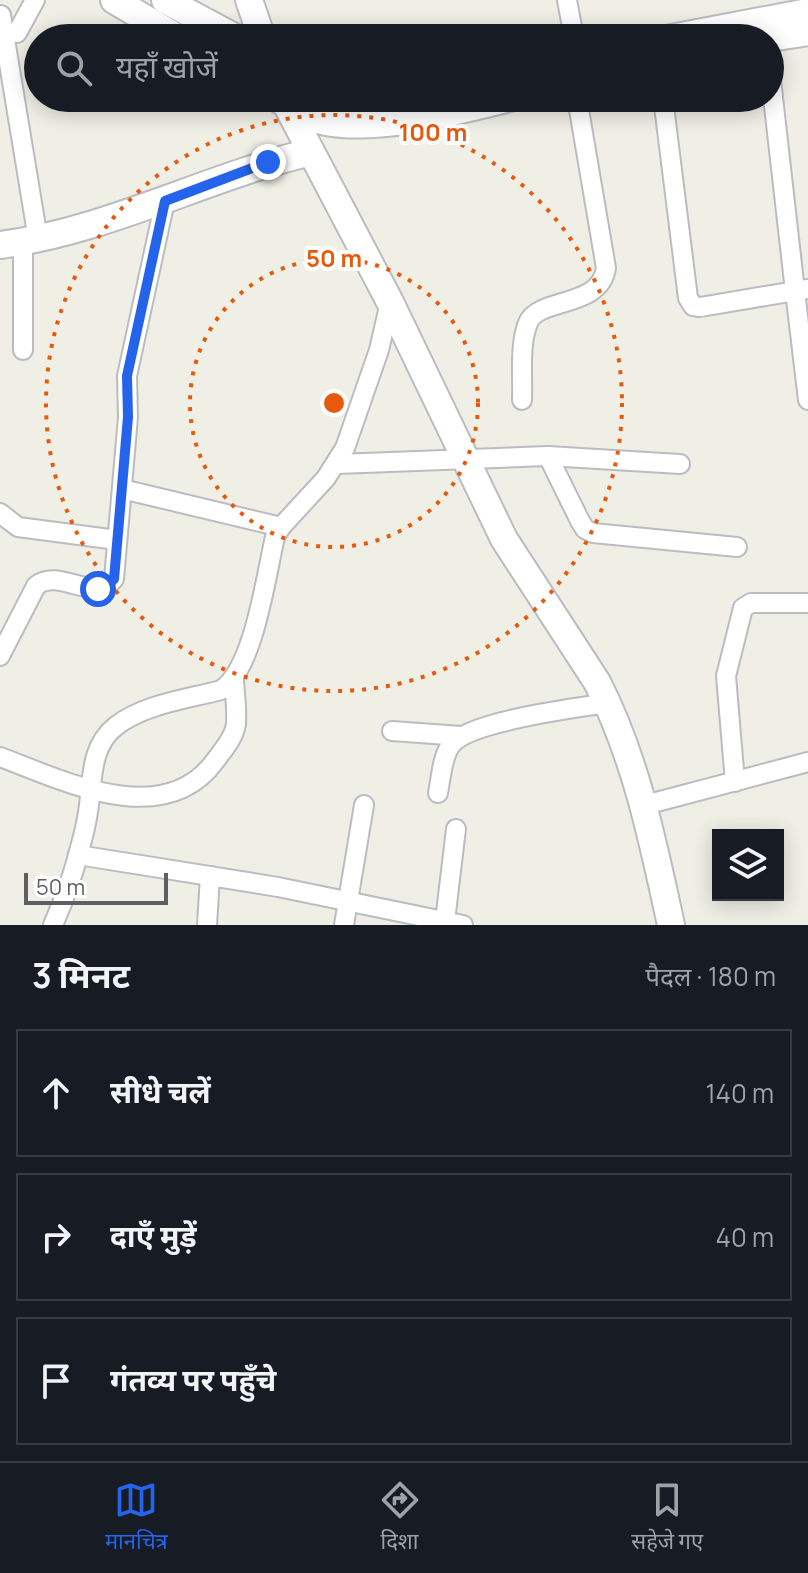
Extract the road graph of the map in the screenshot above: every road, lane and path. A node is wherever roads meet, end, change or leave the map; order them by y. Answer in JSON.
{"nodes":[{"id":1,"x":35,"y":0,"type":"edge"},
{"id":2,"x":114,"y":0,"type":"edge"},
{"id":3,"x":165,"y":0,"type":"edge"},
{"id":4,"x":567,"y":0,"type":"edge"},
{"id":5,"x":248,"y":1,"type":"edge"},
{"id":6,"x":808,"y":12,"type":"edge"},
{"id":7,"x":1,"y":15,"type":"edge"},
{"id":8,"x":773,"y":23,"type":"edge"},
{"id":9,"x":154,"y":24,"type":"edge"},
{"id":10,"x":210,"y":24,"type":"edge"},
{"id":11,"x":257,"y":24,"type":"edge"},
{"id":12,"x":571,"y":24,"type":"edge"},
{"id":13,"x":784,"y":26,"type":"edge"},
{"id":14,"x":808,"y":32,"type":"edge"},
{"id":15,"x":17,"y":33,"type":"dead end"},
{"id":16,"x":288,"y":112,"type":"edge"},
{"id":17,"x":304,"y":112,"type":"edge"},
{"id":18,"x":453,"y":112,"type":"edge"},
{"id":19,"x":579,"y":112,"type":"edge"},
{"id":20,"x":665,"y":112,"type":"edge"},
{"id":21,"x":776,"y":112,"type":"edge"},
{"id":22,"x":311,"y":152,"type":"junction"},
{"id":23,"x":165,"y":201,"type":"junction"},
{"id":24,"x":21,"y":242,"type":"edge"},
{"id":25,"x":802,"y":290,"type":"edge"},
{"id":26,"x":390,"y":302,"type":"junction"},
{"id":27,"x":23,"y":350,"type":"dead end"},
{"id":28,"x":522,"y":400,"type":"dead end"},
{"id":29,"x":808,"y":400,"type":"edge"},
{"id":30,"x":548,"y":456,"type":"junction"},
{"id":31,"x":464,"y":458,"type":"junction"},
{"id":32,"x":337,"y":464,"type":"junction"},
{"id":33,"x":680,"y":464,"type":"dead end"},
{"id":34,"x":122,"y":489,"type":"junction"},
{"id":35,"x":0,"y":513,"type":"edge"},
{"id":36,"x":281,"y":527,"type":"junction"},
{"id":37,"x":117,"y":540,"type":"junction"},
{"id":38,"x":737,"y":547,"type":"dead end"},
{"id":39,"x":808,"y":603,"type":"edge"},
{"id":40,"x":0,"y":656,"type":"edge"},
{"id":41,"x":234,"y":681,"type":"junction"},
{"id":42,"x":608,"y":703,"type":"junction"},
{"id":43,"x":392,"y":731,"type":"dead end"},
{"id":44,"x":461,"y":736,"type":"junction"},
{"id":45,"x":0,"y":757,"type":"edge"},
{"id":46,"x":808,"y":762,"type":"edge"},
{"id":47,"x":735,"y":782,"type":"junction"},
{"id":48,"x":90,"y":790,"type":"junction"},
{"id":49,"x":438,"y":793,"type":"dead end"},
{"id":50,"x":364,"y":805,"type":"dead end"},
{"id":51,"x":645,"y":805,"type":"junction"},
{"id":52,"x":456,"y":829,"type":"dead end"},
{"id":53,"x":78,"y":855,"type":"junction"},
{"id":54,"x":210,"y":876,"type":"junction"},
{"id":55,"x":349,"y":903,"type":"junction"},
{"id":56,"x":454,"y":923,"type":"edge"},
{"id":57,"x":53,"y":925,"type":"edge"},
{"id":58,"x":207,"y":925,"type":"edge"},
{"id":59,"x":344,"y":925,"type":"edge"},
{"id":60,"x":671,"y":925,"type":"edge"}],
"edges":[{"from":1,"to":15,"type":"street"},
{"from":2,"to":9,"type":"main road"},
{"from":3,"to":10,"type":"main road"},
{"from":4,"to":12,"type":"street"},
{"from":5,"to":11,"type":"main road"},
{"from":6,"to":8,"type":"main road"},
{"from":7,"to":24,"type":"street"},
{"from":13,"to":14,"type":"main road"},
{"from":16,"to":22,"type":"main road"},
{"from":17,"to":18,"type":"main road"},
{"from":19,"to":28,"type":"street"},
{"from":20,"to":25,"type":"street"},
{"from":21,"to":25,"type":"street"},
{"from":22,"to":23,"type":"main road"},
{"from":22,"to":26,"type":"main road"},
{"from":23,"to":24,"type":"main road"},
{"from":23,"to":34,"type":"street"},
{"from":24,"to":27,"type":"street"},
{"from":25,"to":29,"type":"street"},
{"from":26,"to":31,"type":"main road"},
{"from":26,"to":32,"type":"street"},
{"from":30,"to":31,"type":"street"},
{"from":30,"to":33,"type":"street"},
{"from":30,"to":38,"type":"street"},
{"from":31,"to":32,"type":"street"},
{"from":31,"to":42,"type":"main road"},
{"from":32,"to":36,"type":"street"},
{"from":34,"to":36,"type":"street"},
{"from":34,"to":37,"type":"street"},
{"from":35,"to":37,"type":"street"},
{"from":36,"to":41,"type":"street"},
{"from":37,"to":40,"type":"street"},
{"from":39,"to":47,"type":"street"},
{"from":41,"to":48,"type":"street"},
{"from":41,"to":48,"type":"street"},
{"from":42,"to":44,"type":"street"},
{"from":42,"to":51,"type":"main road"},
{"from":43,"to":44,"type":"street"},
{"from":44,"to":49,"type":"street"},
{"from":45,"to":48,"type":"street"},
{"from":46,"to":47,"type":"street"},
{"from":47,"to":51,"type":"street"},
{"from":48,"to":53,"type":"street"},
{"from":50,"to":55,"type":"street"},
{"from":51,"to":60,"type":"main road"},
{"from":52,"to":56,"type":"street"},
{"from":53,"to":54,"type":"street"},
{"from":53,"to":57,"type":"street"},
{"from":54,"to":55,"type":"street"},
{"from":54,"to":58,"type":"street"},
{"from":55,"to":56,"type":"street"},
{"from":55,"to":59,"type":"street"}]}
